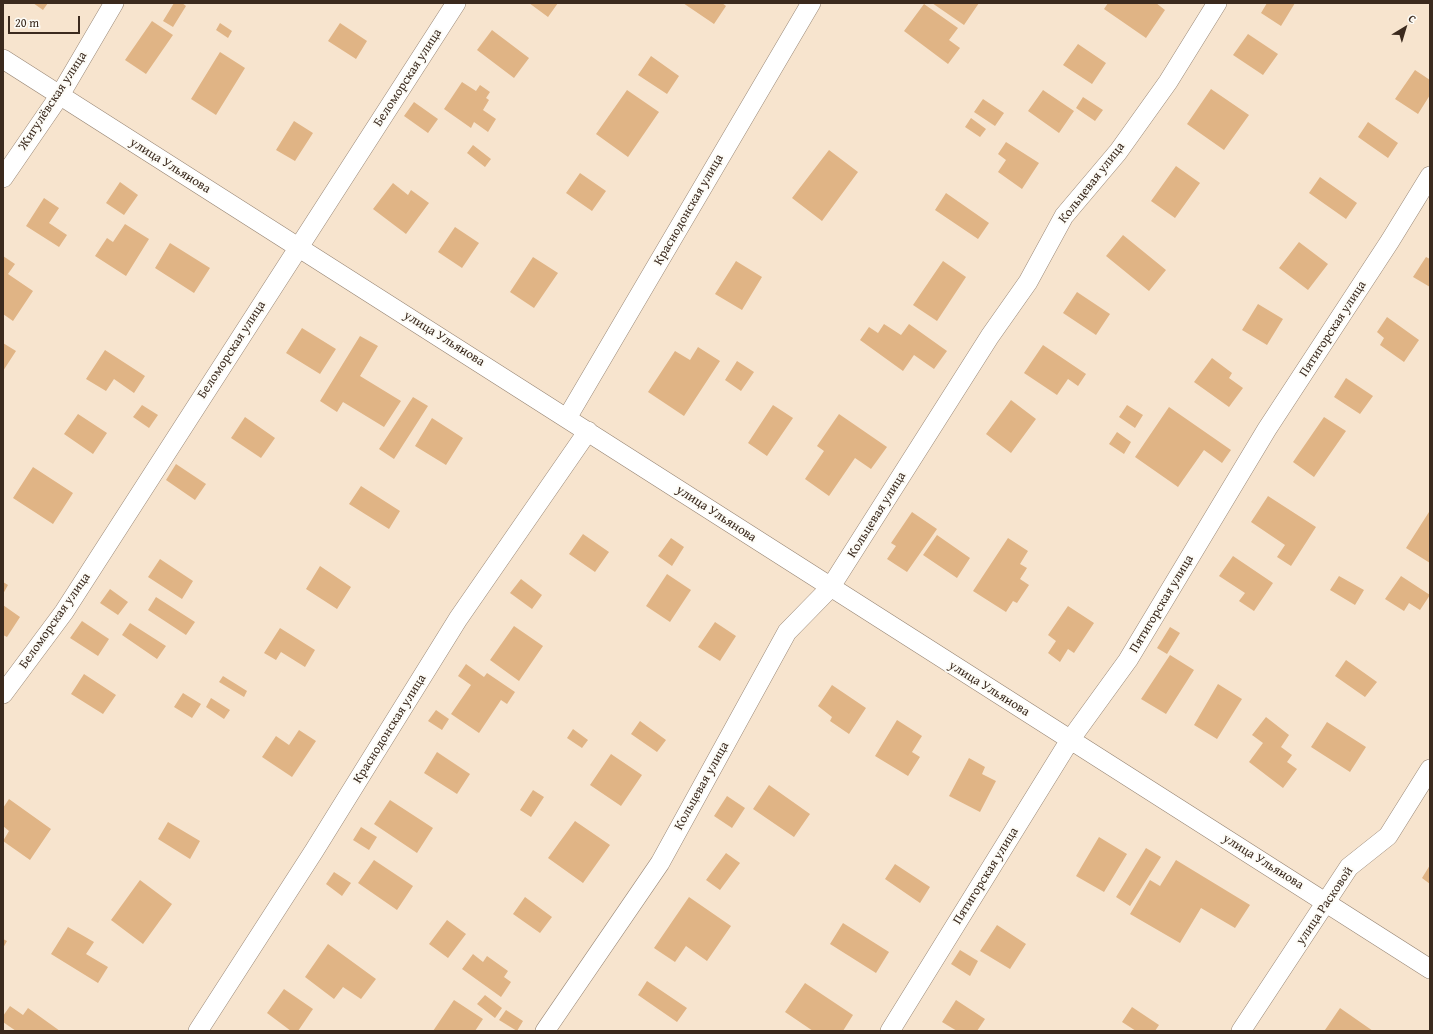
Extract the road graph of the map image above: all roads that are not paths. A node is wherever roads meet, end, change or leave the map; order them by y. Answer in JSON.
{"nodes":[{"id":1,"x":114,"y":3,"type":"edge"},
{"id":2,"x":456,"y":3,"type":"edge"},
{"id":3,"x":810,"y":3,"type":"edge"},
{"id":4,"x":1217,"y":3,"type":"edge"},
{"id":5,"x":3,"y":60,"type":"edge"},
{"id":6,"x":60,"y":95,"type":"junction"},
{"id":7,"x":1430,"y":176,"type":"edge"},
{"id":8,"x":3,"y":178,"type":"edge"},
{"id":9,"x":298,"y":247,"type":"junction"},
{"id":10,"x":568,"y":418,"type":"junction"},
{"id":11,"x":588,"y":431,"type":"junction"},
{"id":12,"x":830,"y":588,"type":"junction"},
{"id":13,"x":3,"y":694,"type":"edge"},
{"id":14,"x":1070,"y":740,"type":"junction"},
{"id":15,"x":1430,"y":769,"type":"edge"},
{"id":16,"x":1327,"y":903,"type":"junction"},
{"id":17,"x":1430,"y":969,"type":"edge"},
{"id":18,"x":198,"y":1031,"type":"edge"},
{"id":19,"x":545,"y":1031,"type":"edge"},
{"id":20,"x":890,"y":1031,"type":"edge"},
{"id":21,"x":1241,"y":1031,"type":"edge"}],
"edges":[{"from":1,"to":6,"type":"street","name":"Жигулёвская улица"},
{"from":2,"to":9,"type":"street","name":"Беломорская улица"},
{"from":3,"to":10,"type":"street","name":"Краснодонская улица"},
{"from":4,"to":12,"type":"street","name":"Кольцевая улица"},
{"from":5,"to":6,"type":"street","name":"улица Ульянова"},
{"from":6,"to":8,"type":"street","name":"Жигулёвская улица"},
{"from":6,"to":9,"type":"street","name":"улица Ульянова"},
{"from":7,"to":14,"type":"street","name":"Пятигорская улица"},
{"from":9,"to":10,"type":"street","name":"улица Ульянова"},
{"from":9,"to":13,"type":"street","name":"Беломорская улица"},
{"from":10,"to":11,"type":"street","name":"улица Ульянова"},
{"from":11,"to":12,"type":"street","name":"улица Ульянова"},
{"from":11,"to":18,"type":"street","name":"Краснодонская улица"},
{"from":12,"to":14,"type":"street","name":"улица Ульянова"},
{"from":12,"to":19,"type":"street","name":"Кольцевая улица"},
{"from":14,"to":16,"type":"street","name":"улица Ульянова"},
{"from":14,"to":20,"type":"street","name":"Пятигорская улица"},
{"from":15,"to":16,"type":"street","name":"улица Расковой"},
{"from":16,"to":17,"type":"street","name":"улица Ульянова"},
{"from":16,"to":21,"type":"street","name":"улица Расковой"}]}
